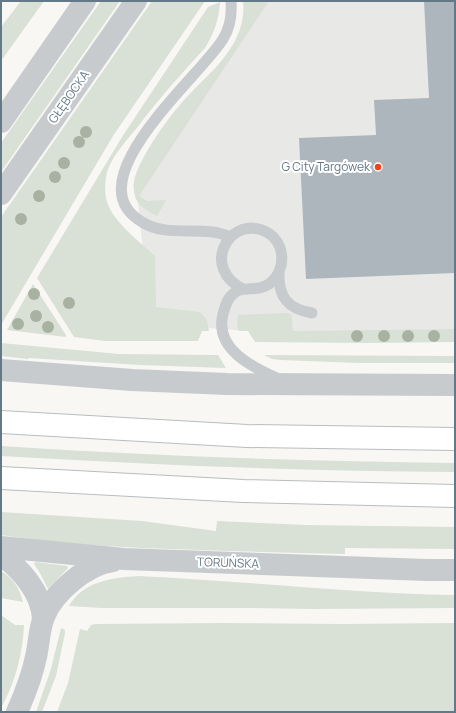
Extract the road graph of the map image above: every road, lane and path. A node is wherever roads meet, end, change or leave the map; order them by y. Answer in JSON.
{"nodes":[{"id":1,"x":85,"y":1,"type":"edge"},
{"id":2,"x":136,"y":1,"type":"edge"},
{"id":3,"x":231,"y":1,"type":"edge"},
{"id":4,"x":1,"y":122,"type":"edge"},
{"id":5,"x":1,"y":194,"type":"edge"},
{"id":6,"x":230,"y":237,"type":"junction"},
{"id":7,"x":279,"y":272,"type":"junction"},
{"id":8,"x":243,"y":288,"type":"junction"},
{"id":9,"x":312,"y":313,"type":"dead end"},
{"id":10,"x":1,"y":370,"type":"edge"},
{"id":11,"x":294,"y":384,"type":"junction"},
{"id":12,"x":455,"y":385,"type":"edge"},
{"id":13,"x":1,"y":422,"type":"edge"},
{"id":14,"x":455,"y":439,"type":"edge"},
{"id":15,"x":1,"y":478,"type":"edge"},
{"id":16,"x":455,"y":496,"type":"edge"},
{"id":17,"x":1,"y":546,"type":"edge"},
{"id":18,"x":1,"y":555,"type":"edge"},
{"id":19,"x":124,"y":559,"type":"junction"},
{"id":20,"x":455,"y":570,"type":"edge"},
{"id":21,"x":43,"y":619,"type":"junction"},
{"id":22,"x":17,"y":712,"type":"edge"}],
"edges":[{"from":1,"to":4,"type":"street"},
{"from":2,"to":5,"type":"street","name":"GŁĘBOCKA"},
{"from":3,"to":6,"type":"lane"},
{"from":6,"to":7,"type":"lane"},
{"from":6,"to":8,"type":"lane"},
{"from":7,"to":8,"type":"lane"},
{"from":7,"to":9,"type":"lane"},
{"from":8,"to":11,"type":"lane"},
{"from":10,"to":11,"type":"street"},
{"from":11,"to":12,"type":"street"},
{"from":13,"to":14,"type":"highway"},
{"from":15,"to":16,"type":"highway"},
{"from":17,"to":19,"type":"street","name":"TORUŃSKA"},
{"from":18,"to":21,"type":"street"},
{"from":19,"to":20,"type":"street","name":"TORUŃSKA"},
{"from":19,"to":21,"type":"street"},
{"from":21,"to":22,"type":"street"}]}
